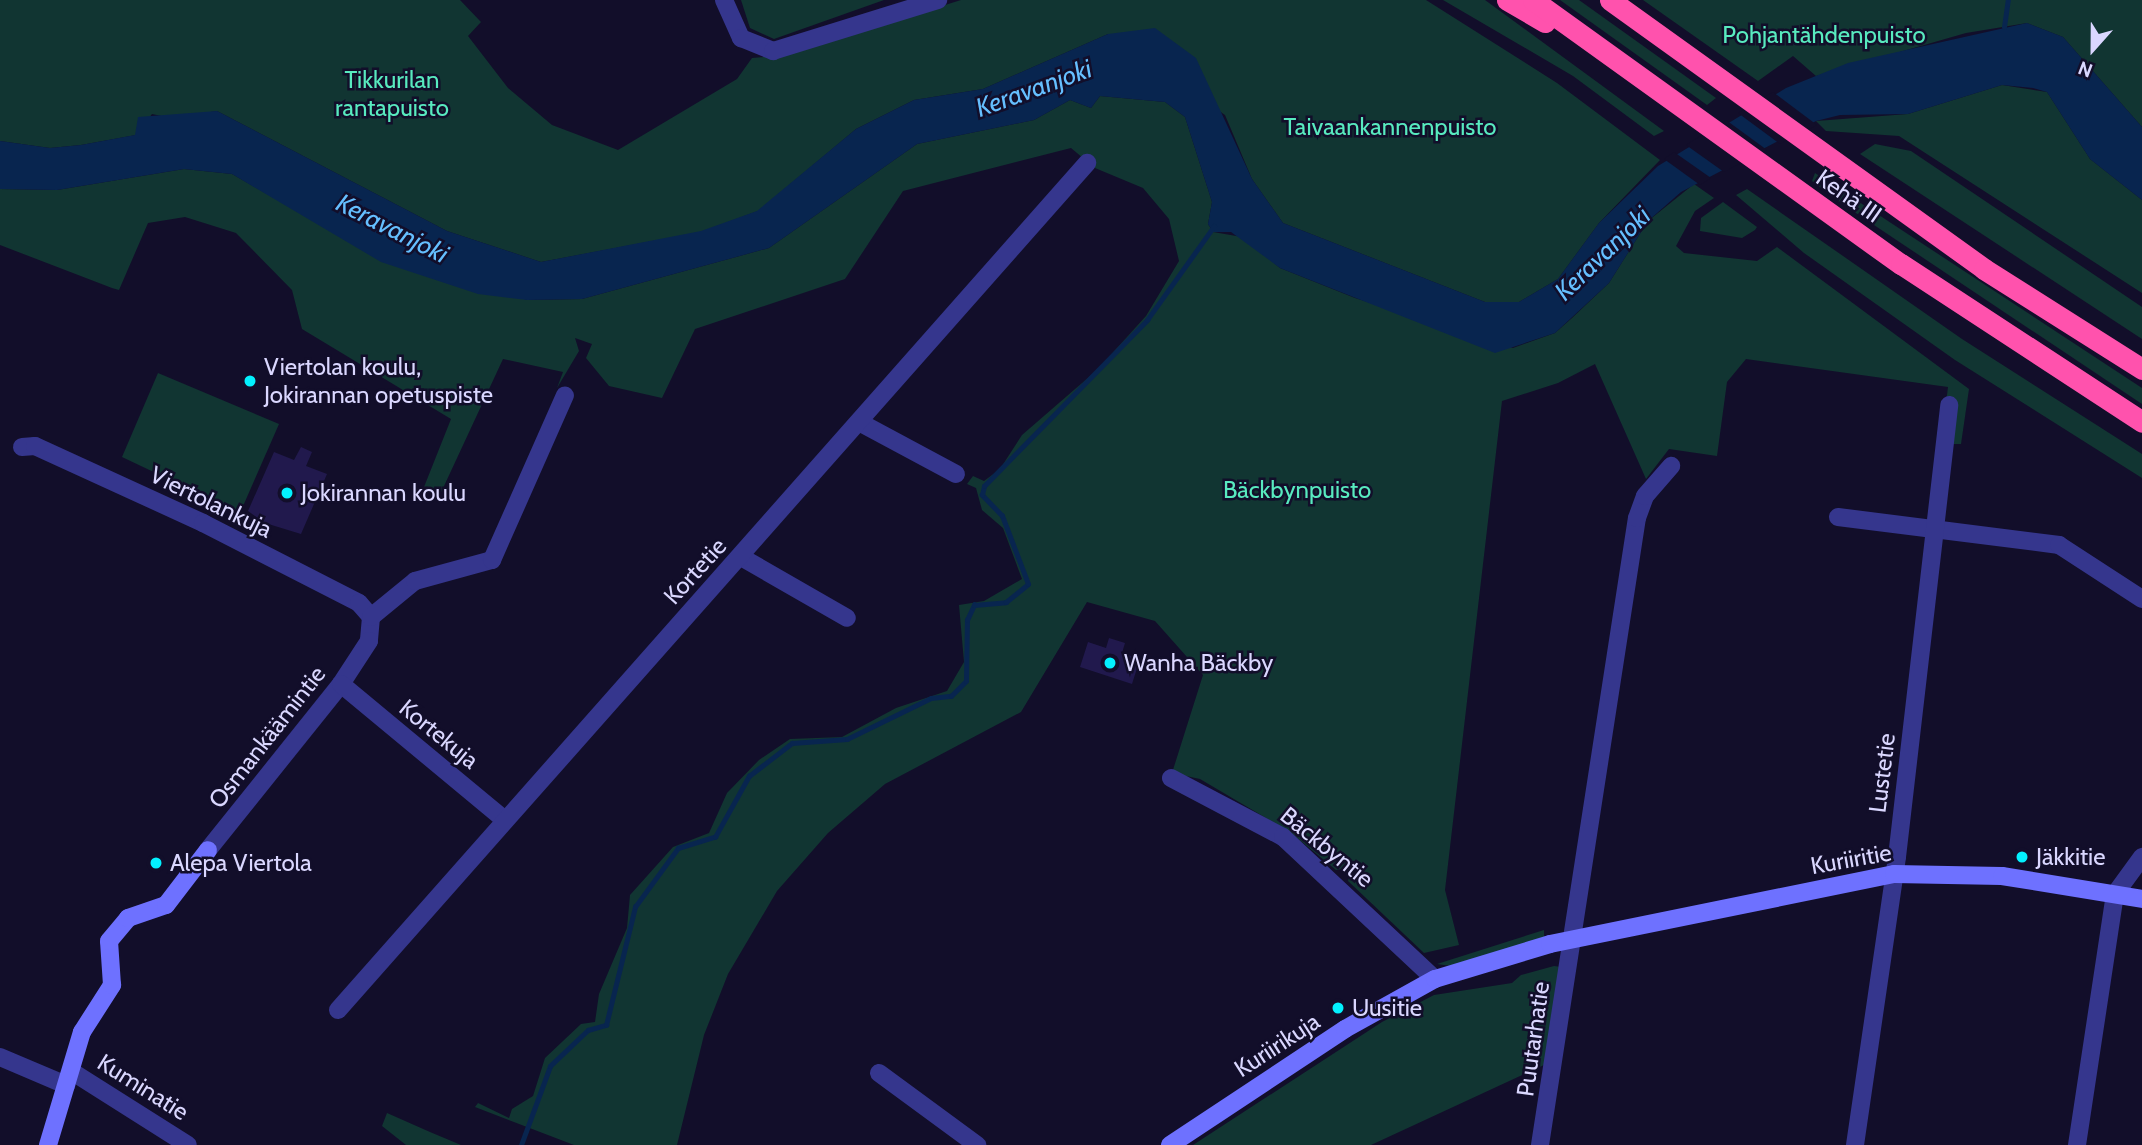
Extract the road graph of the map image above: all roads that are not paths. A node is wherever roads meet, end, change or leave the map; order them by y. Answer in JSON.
{"nodes":[{"id":1,"x":724,"y":0,"type":"edge"},
{"id":2,"x":938,"y":0,"type":"edge"},
{"id":3,"x":1507,"y":0,"type":"edge"},
{"id":4,"x":1533,"y":0,"type":"edge"},
{"id":5,"x":1609,"y":0,"type":"edge"},
{"id":6,"x":1620,"y":64,"type":"junction"},
{"id":7,"x":1087,"y":163,"type":"dead end"},
{"id":8,"x":2142,"y":369,"type":"edge"},
{"id":9,"x":565,"y":395,"type":"dead end"},
{"id":10,"x":1949,"y":405,"type":"dead end"},
{"id":11,"x":859,"y":422,"type":"junction"},
{"id":12,"x":2142,"y":422,"type":"edge"},
{"id":13,"x":22,"y":447,"type":"dead end"},
{"id":14,"x":1671,"y":466,"type":"dead end"},
{"id":15,"x":956,"y":474,"type":"dead end"},
{"id":16,"x":1838,"y":517,"type":"dead end"},
{"id":17,"x":1936,"y":529,"type":"junction"},
{"id":18,"x":741,"y":556,"type":"junction"},
{"id":19,"x":2142,"y":599,"type":"edge"},
{"id":20,"x":371,"y":617,"type":"junction"},
{"id":21,"x":847,"y":618,"type":"dead end"},
{"id":22,"x":341,"y":684,"type":"junction"},
{"id":23,"x":1171,"y":778,"type":"dead end"},
{"id":24,"x":505,"y":820,"type":"junction"},
{"id":25,"x":2142,"y":857,"type":"edge"},
{"id":26,"x":1894,"y":874,"type":"junction"},
{"id":27,"x":2115,"y":894,"type":"junction"},
{"id":28,"x":2142,"y":899,"type":"edge"},
{"id":29,"x":1572,"y":939,"type":"junction"},
{"id":30,"x":1435,"y":979,"type":"junction"},
{"id":31,"x":338,"y":1010,"type":"dead end"},
{"id":32,"x":0,"y":1058,"type":"edge"},
{"id":33,"x":879,"y":1073,"type":"dead end"},
{"id":34,"x":69,"y":1078,"type":"junction"},
{"id":35,"x":48,"y":1145,"type":"edge"},
{"id":36,"x":188,"y":1145,"type":"edge"},
{"id":37,"x":977,"y":1145,"type":"edge"},
{"id":38,"x":1170,"y":1145,"type":"edge"},
{"id":39,"x":1540,"y":1145,"type":"edge"},
{"id":40,"x":1855,"y":1145,"type":"edge"},
{"id":41,"x":2077,"y":1145,"type":"edge"}],
"edges":[{"from":1,"to":2,"type":"street"},
{"from":3,"to":6,"type":"highway"},
{"from":4,"to":6,"type":"highway","name":"Kehä III"},
{"from":5,"to":8,"type":"highway","name":"Kehä III"},
{"from":6,"to":12,"type":"highway","name":"Kehä III"},
{"from":7,"to":11,"type":"street","name":"Kortetie"},
{"from":9,"to":20,"type":"street"},
{"from":10,"to":17,"type":"street","name":"Lustetie"},
{"from":11,"to":15,"type":"street"},
{"from":11,"to":18,"type":"street","name":"Kortetie"},
{"from":13,"to":20,"type":"street","name":"Viertolankuja"},
{"from":14,"to":29,"type":"street"},
{"from":16,"to":17,"type":"street"},
{"from":17,"to":19,"type":"street"},
{"from":17,"to":26,"type":"street","name":"Lustetie"},
{"from":18,"to":21,"type":"street"},
{"from":18,"to":24,"type":"street","name":"Kortetie"},
{"from":20,"to":22,"type":"street","name":"Osmankäämintie"},
{"from":22,"to":24,"type":"street","name":"Kortekuja"},
{"from":22,"to":34,"type":"street","name":"Osmankäämintie"},
{"from":23,"to":30,"type":"street","name":"Bäckbyntie"},
{"from":24,"to":31,"type":"street","name":"Kortetie"},
{"from":25,"to":27,"type":"street"},
{"from":26,"to":27,"type":"street","name":"Kuriiritie"},
{"from":26,"to":29,"type":"street","name":"Kuriiritie"},
{"from":26,"to":40,"type":"street","name":"Lustetie"},
{"from":27,"to":28,"type":"street","name":"Kuriiritie"},
{"from":27,"to":41,"type":"street"},
{"from":29,"to":30,"type":"street","name":"Kuriirikuja"},
{"from":29,"to":39,"type":"street","name":"Puutarhatie"},
{"from":30,"to":38,"type":"street","name":"Kuriirikuja"},
{"from":32,"to":34,"type":"street","name":"Kuminatie"},
{"from":33,"to":37,"type":"street"},
{"from":34,"to":35,"type":"street","name":"Osmankäämintie"},
{"from":34,"to":36,"type":"street","name":"Kuminatie"}]}
